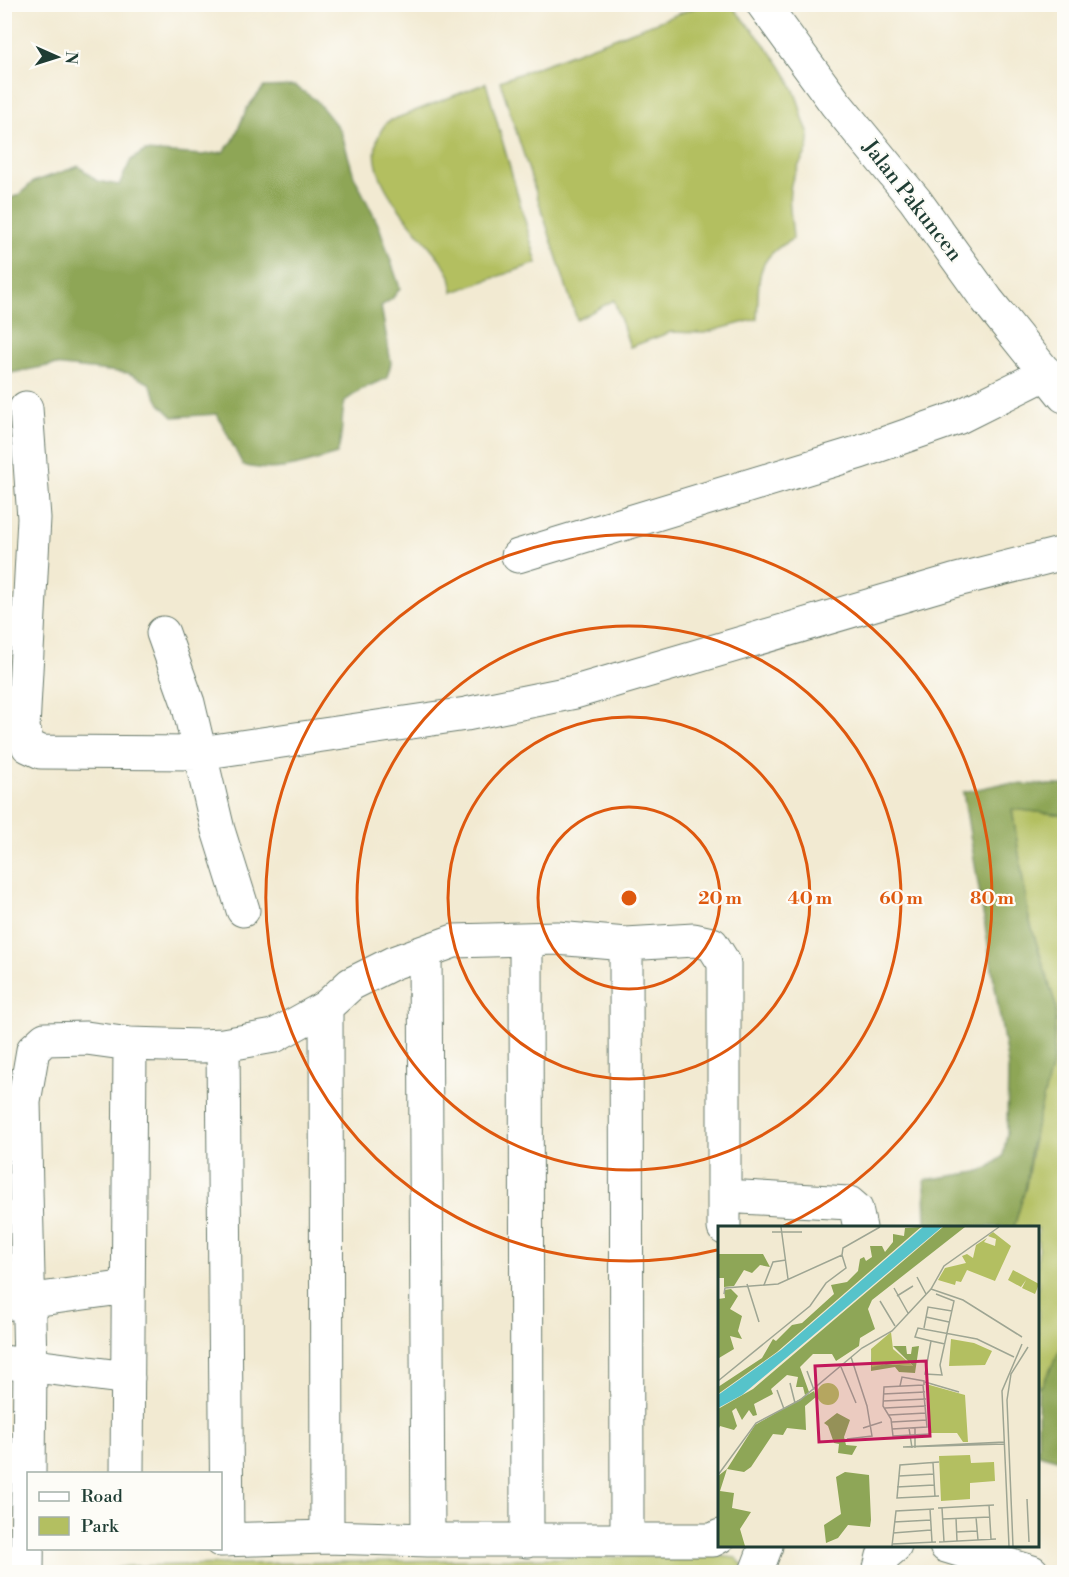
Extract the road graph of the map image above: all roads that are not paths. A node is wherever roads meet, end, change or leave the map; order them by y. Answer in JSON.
{"nodes":[{"id":1,"x":763,"y":4,"type":"edge"},
{"id":2,"x":1056,"y":384,"type":"edge"},
{"id":3,"x":26,"y":408,"type":"dead end"},
{"id":4,"x":1065,"y":552,"type":"edge"},
{"id":5,"x":518,"y":556,"type":"dead end"},
{"id":6,"x":163,"y":633,"type":"dead end"},
{"id":7,"x":200,"y":753,"type":"junction"},
{"id":8,"x":243,"y":910,"type":"dead end"},
{"id":9,"x":526,"y":941,"type":"junction"},
{"id":10,"x":626,"y":944,"type":"junction"},
{"id":11,"x":425,"y":952,"type":"junction"},
{"id":12,"x":326,"y":1007,"type":"junction"},
{"id":13,"x":130,"y":1044,"type":"junction"},
{"id":14,"x":224,"y":1046,"type":"junction"},
{"id":15,"x":724,"y":1212,"type":"edge"},
{"id":16,"x":822,"y":1214,"type":"edge"},
{"id":17,"x":860,"y":1226,"type":"edge"},
{"id":18,"x":128,"y":1287,"type":"junction"},
{"id":19,"x":16,"y":1304,"type":"edge"},
{"id":20,"x":17,"y":1363,"type":"edge"},
{"id":21,"x":128,"y":1378,"type":"junction"},
{"id":22,"x":29,"y":1472,"type":"edge"},
{"id":23,"x":127,"y":1472,"type":"edge"},
{"id":24,"x":327,"y":1537,"type":"junction"},
{"id":25,"x":718,"y":1537,"type":"edge"},
{"id":26,"x":627,"y":1538,"type":"junction"},
{"id":27,"x":224,"y":1540,"type":"edge"},
{"id":28,"x":428,"y":1540,"type":"junction"},
{"id":29,"x":527,"y":1541,"type":"junction"},
{"id":30,"x":765,"y":1547,"type":"edge"},
{"id":31,"x":893,"y":1547,"type":"edge"},
{"id":32,"x":952,"y":1547,"type":"edge"},
{"id":33,"x":27,"y":1550,"type":"edge"},
{"id":34,"x":27,"y":1571,"type":"edge"},
{"id":35,"x":756,"y":1572,"type":"edge"},
{"id":36,"x":879,"y":1572,"type":"edge"},
{"id":37,"x":1032,"y":1572,"type":"edge"}],
"edges":[{"from":1,"to":2,"type":"street","name":"Jalan Pakuncen"},
{"from":2,"to":5,"type":"street"},
{"from":3,"to":7,"type":"street"},
{"from":4,"to":7,"type":"street"},
{"from":6,"to":7,"type":"street"},
{"from":7,"to":8,"type":"street"},
{"from":9,"to":10,"type":"street"},
{"from":9,"to":11,"type":"street"},
{"from":9,"to":29,"type":"street"},
{"from":10,"to":15,"type":"street"},
{"from":10,"to":26,"type":"street"},
{"from":11,"to":12,"type":"street"},
{"from":11,"to":28,"type":"street"},
{"from":12,"to":14,"type":"street"},
{"from":12,"to":24,"type":"street"},
{"from":13,"to":14,"type":"street"},
{"from":13,"to":18,"type":"street"},
{"from":13,"to":19,"type":"street"},
{"from":14,"to":27,"type":"street"},
{"from":15,"to":16,"type":"street"},
{"from":16,"to":17,"type":"street"},
{"from":18,"to":19,"type":"street"},
{"from":18,"to":21,"type":"street"},
{"from":19,"to":20,"type":"street"},
{"from":20,"to":21,"type":"street"},
{"from":20,"to":22,"type":"street"},
{"from":21,"to":23,"type":"street"},
{"from":24,"to":27,"type":"street"},
{"from":24,"to":28,"type":"street"},
{"from":25,"to":26,"type":"street"},
{"from":26,"to":29,"type":"street"},
{"from":28,"to":29,"type":"street"},
{"from":30,"to":35,"type":"street"},
{"from":31,"to":36,"type":"street"},
{"from":32,"to":37,"type":"street"},
{"from":33,"to":34,"type":"street"}]}
